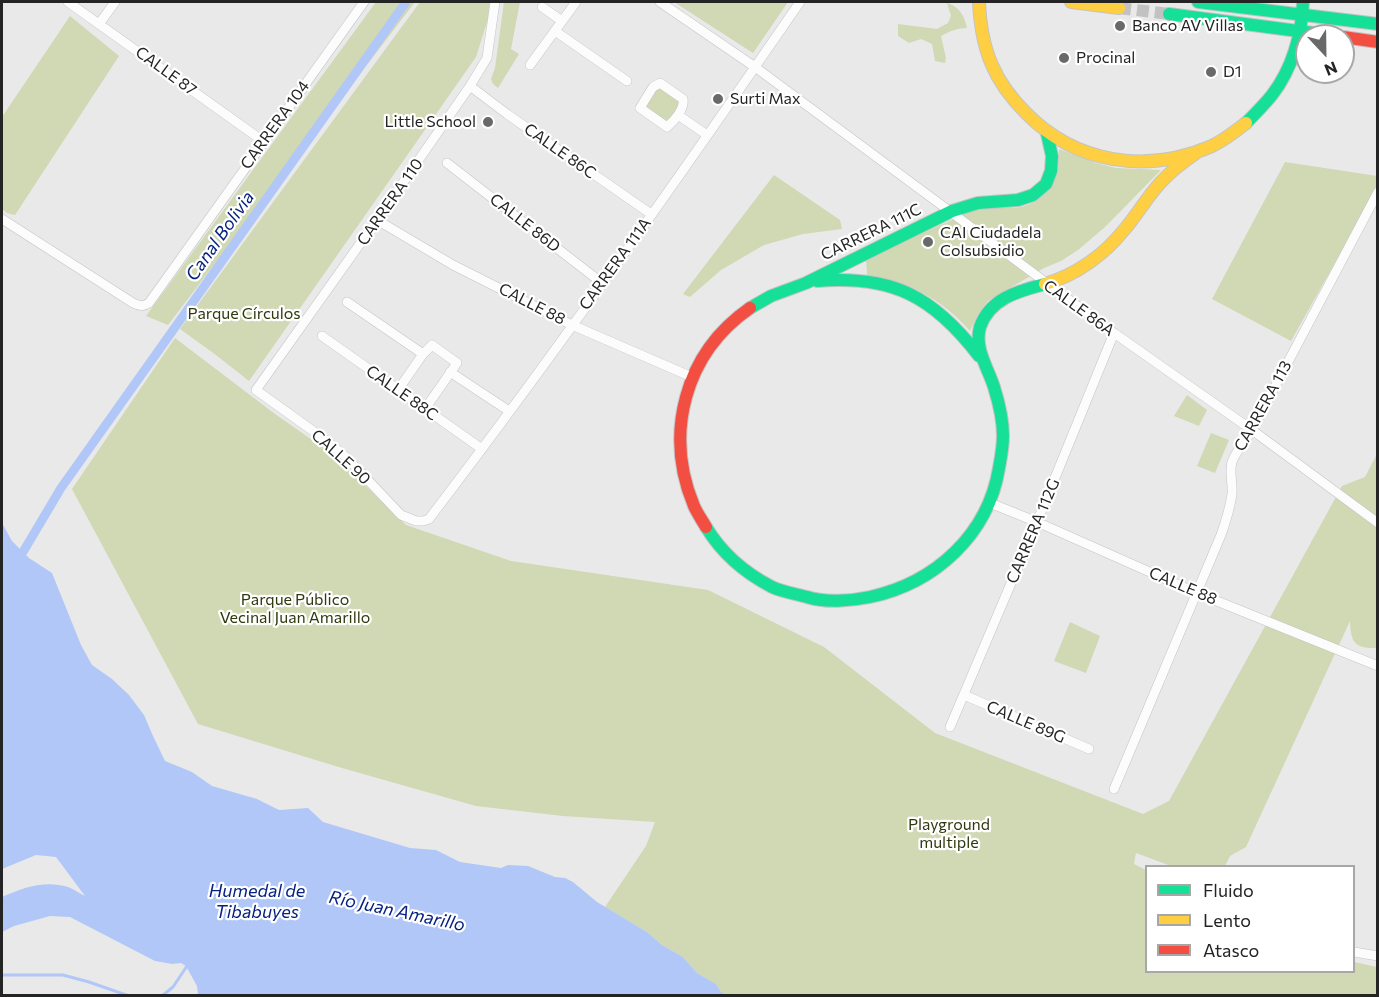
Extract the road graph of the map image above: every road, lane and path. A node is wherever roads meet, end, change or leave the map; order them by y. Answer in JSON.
{"nodes":[{"id":1,"x":68,"y":2,"type":"edge"},
{"id":2,"x":115,"y":2,"type":"edge"},
{"id":3,"x":364,"y":2,"type":"edge"},
{"id":4,"x":495,"y":2,"type":"edge"},
{"id":5,"x":576,"y":2,"type":"edge"},
{"id":6,"x":660,"y":2,"type":"edge"},
{"id":7,"x":800,"y":2,"type":"edge"},
{"id":8,"x":979,"y":2,"type":"edge"},
{"id":9,"x":1071,"y":2,"type":"edge"},
{"id":10,"x":1173,"y":2,"type":"tunnel mouth"},
{"id":11,"x":1198,"y":2,"type":"edge"},
{"id":12,"x":1303,"y":2,"type":"edge"},
{"id":13,"x":1118,"y":6,"type":"edge"},
{"id":14,"x":542,"y":7,"type":"dead end"},
{"id":15,"x":1242,"y":7,"type":"junction"},
{"id":16,"x":1303,"y":15,"type":"junction"},
{"id":17,"x":562,"y":21,"type":"junction"},
{"id":18,"x":1240,"y":23,"type":"junction"},
{"id":19,"x":99,"y":24,"type":"junction"},
{"id":20,"x":1301,"y":24,"type":"edge"},
{"id":21,"x":1377,"y":24,"type":"edge"},
{"id":22,"x":1295,"y":30,"type":"edge"},
{"id":23,"x":555,"y":31,"type":"junction"},
{"id":24,"x":1355,"y":39,"type":"edge"},
{"id":25,"x":1377,"y":42,"type":"edge"},
{"id":26,"x":1295,"y":50,"type":"edge"},
{"id":27,"x":530,"y":65,"type":"dead end"},
{"id":28,"x":754,"y":67,"type":"junction"},
{"id":29,"x":627,"y":81,"type":"dead end"},
{"id":30,"x":471,"y":86,"type":"junction"},
{"id":31,"x":678,"y":115,"type":"junction"},
{"id":32,"x":1047,"y":134,"type":"junction"},
{"id":33,"x":707,"y":135,"type":"junction"},
{"id":34,"x":263,"y":141,"type":"junction"},
{"id":35,"x":1196,"y":153,"type":"junction"},
{"id":36,"x":447,"y":163,"type":"dead end"},
{"id":37,"x":1377,"y":192,"type":"edge"},
{"id":38,"x":949,"y":212,"type":"junction"},
{"id":39,"x":651,"y":214,"type":"junction"},
{"id":40,"x":2,"y":219,"type":"edge"},
{"id":41,"x":377,"y":220,"type":"junction"},
{"id":42,"x":807,"y":282,"type":"junction"},
{"id":43,"x":602,"y":283,"type":"junction"},
{"id":44,"x":1047,"y":284,"type":"junction"},
{"id":45,"x":347,"y":302,"type":"dead end"},
{"id":46,"x":572,"y":325,"type":"junction"},
{"id":47,"x":1114,"y":333,"type":"junction"},
{"id":48,"x":322,"y":336,"type":"dead end"},
{"id":49,"x":423,"y":354,"type":"junction"},
{"id":50,"x":982,"y":360,"type":"junction"},
{"id":51,"x":450,"y":372,"type":"junction"},
{"id":52,"x":692,"y":377,"type":"junction"},
{"id":53,"x":256,"y":390,"type":"joint"},
{"id":54,"x":398,"y":390,"type":"junction"},
{"id":55,"x":424,"y":409,"type":"junction"},
{"id":56,"x":509,"y":411,"type":"junction"},
{"id":57,"x":1252,"y":430,"type":"junction"},
{"id":58,"x":482,"y":449,"type":"junction"},
{"id":59,"x":990,"y":503,"type":"junction"},
{"id":60,"x":423,"y":521,"type":"joint"},
{"id":61,"x":1037,"y":522,"type":"junction"},
{"id":62,"x":1377,"y":523,"type":"edge"},
{"id":63,"x":1197,"y":593,"type":"junction"},
{"id":64,"x":1377,"y":666,"type":"edge"},
{"id":65,"x":964,"y":695,"type":"junction"},
{"id":66,"x":950,"y":727,"type":"dead end"},
{"id":67,"x":1089,"y":748,"type":"dead end"},
{"id":68,"x":1114,"y":789,"type":"dead end"},
{"id":69,"x":1355,"y":952,"type":"edge"},
{"id":70,"x":1377,"y":956,"type":"edge"}],
"edges":[{"from":1,"to":19,"type":"street","name":"CALLE 87"},
{"from":2,"to":19,"type":"street"},
{"from":3,"to":34,"type":"street","name":"CARRERA 104"},
{"from":4,"to":30,"type":"street","name":"CARRERA 110"},
{"from":5,"to":17,"type":"street"},
{"from":6,"to":28,"type":"street","name":"CALLE 86A"},
{"from":7,"to":28,"type":"street","name":"CARRERA 111A"},
{"from":8,"to":32,"type":"street"},
{"from":9,"to":13,"type":"street"},
{"from":10,"to":18,"type":"street"},
{"from":11,"to":15,"type":"street"},
{"from":12,"to":16,"type":"street"},
{"from":14,"to":17,"type":"street"},
{"from":15,"to":16,"type":"street"},
{"from":15,"to":18,"type":"street"},
{"from":16,"to":20,"type":"street"},
{"from":16,"to":21,"type":"street"},
{"from":17,"to":23,"type":"street"},
{"from":18,"to":22,"type":"street"},
{"from":19,"to":34,"type":"street","name":"CALLE 87"},
{"from":23,"to":27,"type":"street"},
{"from":23,"to":29,"type":"street"},
{"from":24,"to":25,"type":"street"},
{"from":26,"to":35,"type":"street"},
{"from":28,"to":33,"type":"street","name":"CARRERA 111A"},
{"from":28,"to":38,"type":"street","name":"CALLE 86A"},
{"from":30,"to":39,"type":"street","name":"CALLE 86C"},
{"from":30,"to":41,"type":"street","name":"CARRERA 110"},
{"from":31,"to":31,"type":"street"},
{"from":31,"to":33,"type":"street"},
{"from":32,"to":35,"type":"street"},
{"from":32,"to":38,"type":"street","name":"CARRERA 111C"},
{"from":33,"to":39,"type":"street","name":"CARRERA 111A"},
{"from":34,"to":40,"type":"street","name":"CARRERA 104"},
{"from":35,"to":44,"type":"street"},
{"from":36,"to":43,"type":"street","name":"CALLE 86D"},
{"from":37,"to":57,"type":"street","name":"CARRERA 113"},
{"from":38,"to":42,"type":"street","name":"CARRERA 111C"},
{"from":38,"to":44,"type":"street","name":"CALLE 86A"},
{"from":39,"to":43,"type":"street","name":"CARRERA 111A"},
{"from":41,"to":46,"type":"street","name":"CALLE 88"},
{"from":41,"to":53,"type":"street","name":"CARRERA 110"},
{"from":42,"to":50,"type":"street"},
{"from":42,"to":52,"type":"street","name":"CARRERA 111C"},
{"from":43,"to":46,"type":"street","name":"CARRERA 111A"},
{"from":44,"to":47,"type":"street","name":"CALLE 86A"},
{"from":44,"to":50,"type":"street"},
{"from":45,"to":49,"type":"street"},
{"from":46,"to":52,"type":"street","name":"CALLE 88"},
{"from":46,"to":56,"type":"street","name":"CARRERA 111A"},
{"from":47,"to":57,"type":"street","name":"CALLE 86A"},
{"from":47,"to":61,"type":"street","name":"CARRERA 112G"},
{"from":48,"to":54,"type":"street","name":"CALLE 88C"},
{"from":49,"to":51,"type":"street"},
{"from":49,"to":54,"type":"street"},
{"from":50,"to":59,"type":"street","name":"CARRERA 111C"},
{"from":51,"to":55,"type":"street"},
{"from":51,"to":56,"type":"street"},
{"from":52,"to":59,"type":"street","name":"CARRERA 111C"},
{"from":53,"to":60,"type":"street","name":"CALLE 90"},
{"from":54,"to":55,"type":"street","name":"CALLE 88C"},
{"from":55,"to":58,"type":"street","name":"CALLE 88C"},
{"from":56,"to":58,"type":"street","name":"CARRERA 111A"},
{"from":57,"to":62,"type":"street","name":"CALLE 86A"},
{"from":57,"to":63,"type":"street","name":"CARRERA 113"},
{"from":58,"to":60,"type":"street","name":"CARRERA 111A"},
{"from":59,"to":61,"type":"street","name":"CALLE 88"},
{"from":61,"to":63,"type":"street","name":"CALLE 88"},
{"from":61,"to":65,"type":"street","name":"CARRERA 112G"},
{"from":63,"to":64,"type":"street","name":"CALLE 88"},
{"from":63,"to":68,"type":"street","name":"CARRERA 113"},
{"from":65,"to":66,"type":"street","name":"CARRERA 112G"},
{"from":65,"to":67,"type":"street","name":"CALLE 89G"},
{"from":69,"to":70,"type":"street"}]}
